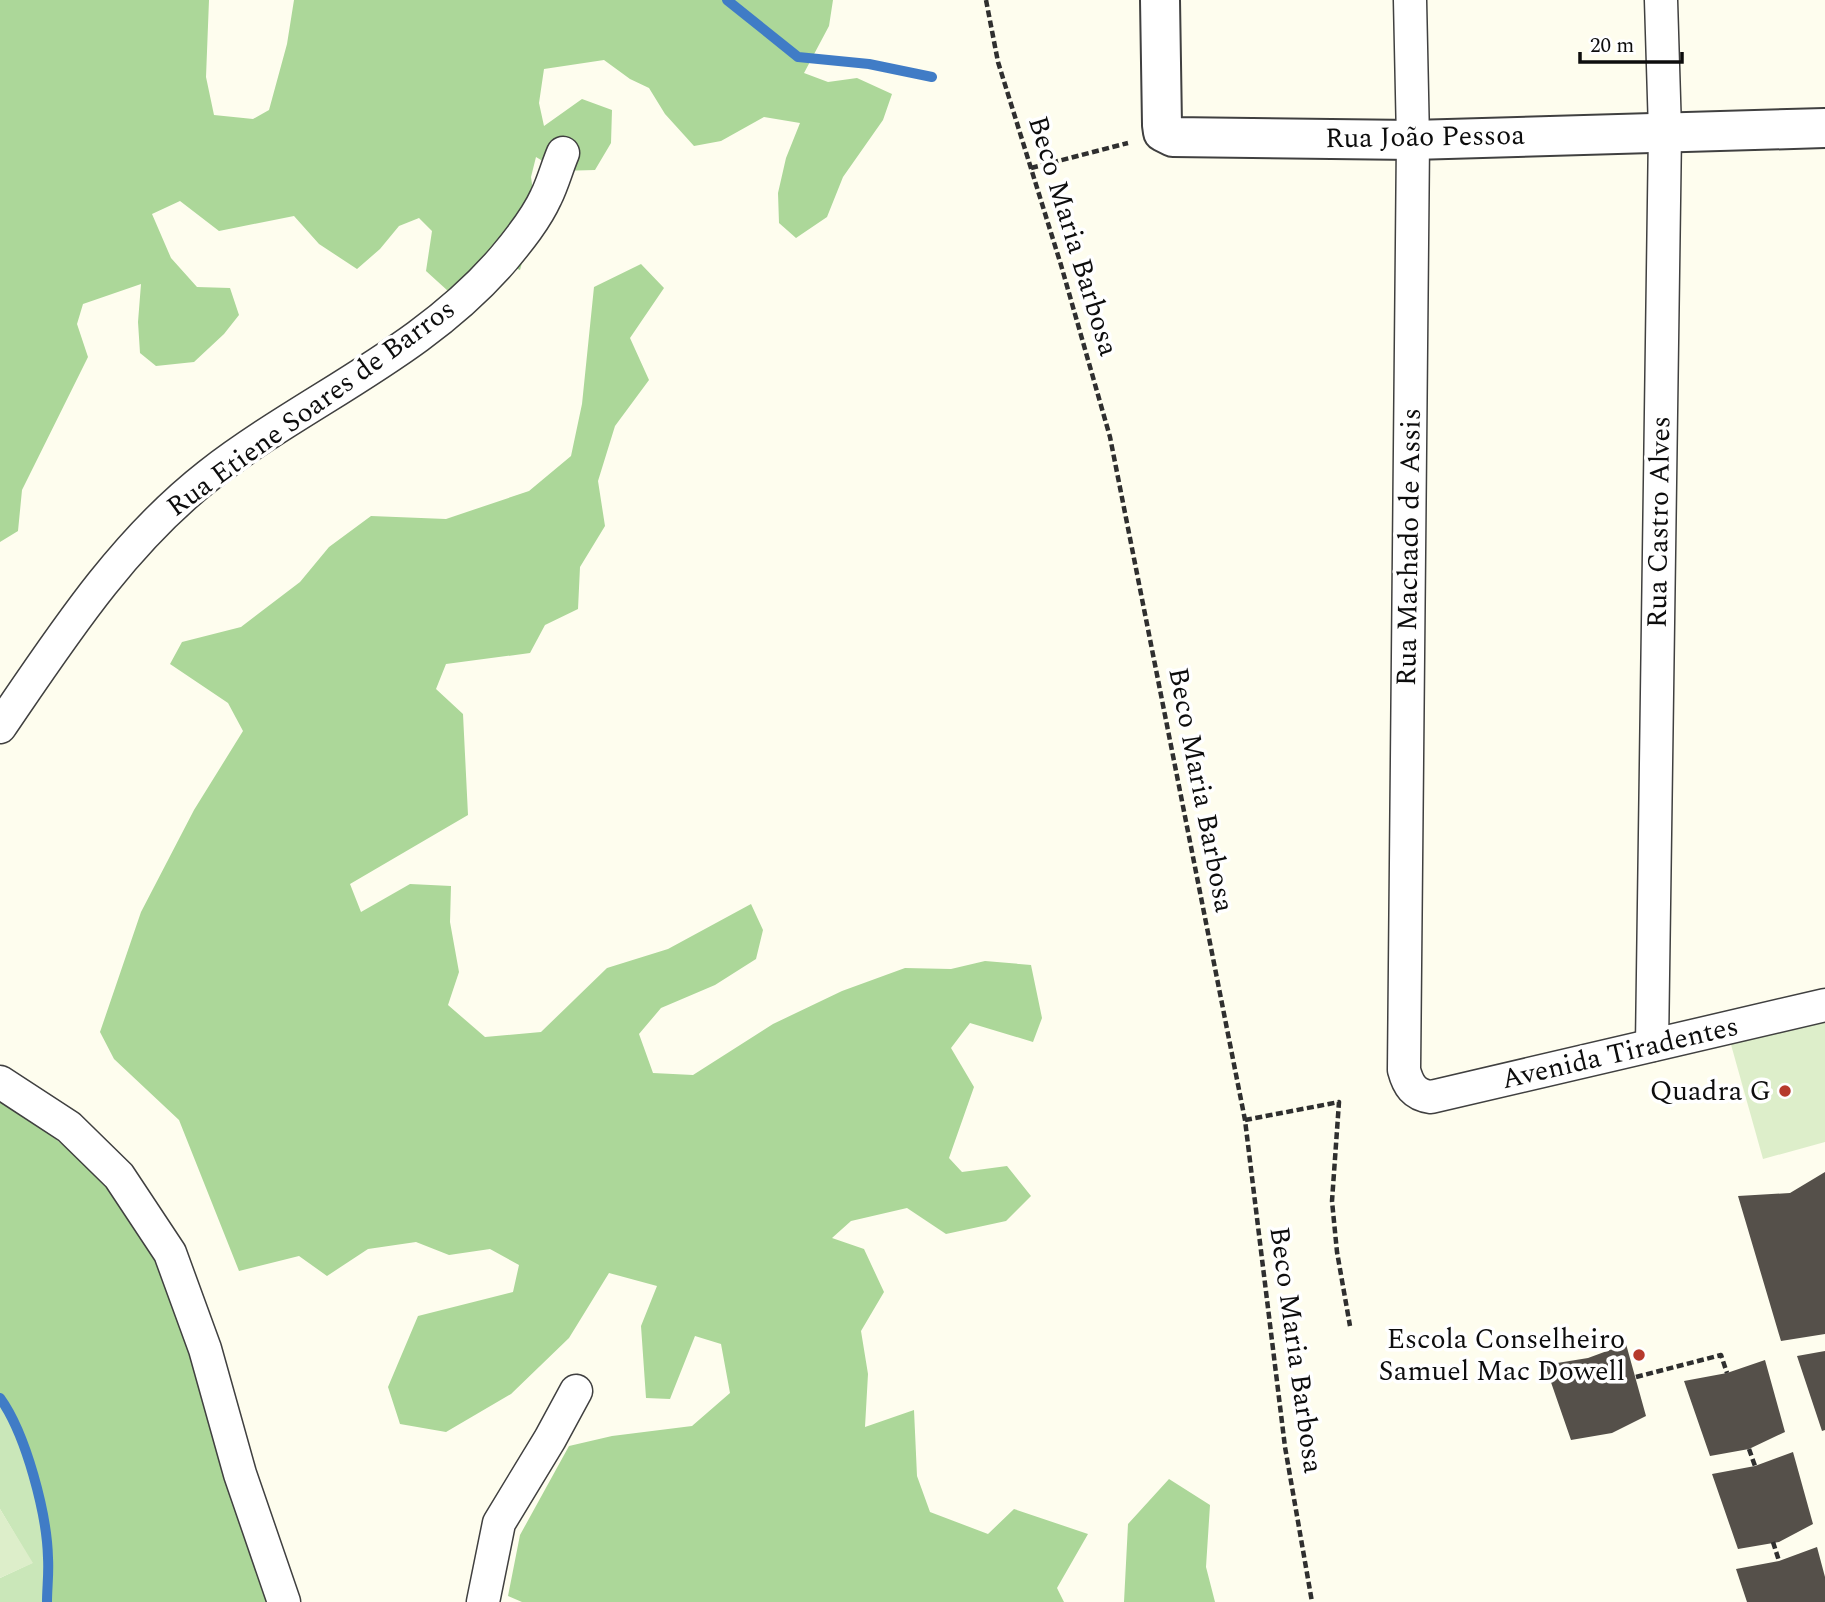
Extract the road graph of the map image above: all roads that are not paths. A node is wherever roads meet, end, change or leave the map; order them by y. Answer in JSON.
{"nodes":[{"id":1,"x":1160,"y":0,"type":"edge"},
{"id":2,"x":1410,"y":0,"type":"edge"},
{"id":3,"x":1661,"y":0,"type":"edge"},
{"id":4,"x":1825,"y":128,"type":"edge"},
{"id":5,"x":1665,"y":131,"type":"junction"},
{"id":6,"x":1413,"y":140,"type":"junction"},
{"id":7,"x":563,"y":153,"type":"dead end"},
{"id":8,"x":0,"y":727,"type":"edge"},
{"id":9,"x":1825,"y":1005,"type":"edge"},
{"id":10,"x":1652,"y":1045,"type":"junction"},
{"id":11,"x":0,"y":1082,"type":"edge"},
{"id":12,"x":1415,"y":1092,"type":"joint"},
{"id":13,"x":576,"y":1391,"type":"dead end"},
{"id":14,"x":284,"y":1602,"type":"edge"},
{"id":15,"x":483,"y":1602,"type":"edge"}],
"edges":[{"from":1,"to":6,"type":"street","name":"Rua João Pessoa"},
{"from":2,"to":6,"type":"street","name":"Rua Machado de Assis"},
{"from":3,"to":5,"type":"street","name":"Rua Castro Alves"},
{"from":4,"to":5,"type":"street","name":"Rua João Pessoa"},
{"from":5,"to":6,"type":"street","name":"Rua João Pessoa"},
{"from":5,"to":10,"type":"street","name":"Rua Castro Alves"},
{"from":6,"to":12,"type":"street","name":"Rua Machado de Assis"},
{"from":7,"to":8,"type":"street","name":"Rua Etiene Soares de Barros"},
{"from":9,"to":10,"type":"street","name":"Avenida Tiradentes"},
{"from":10,"to":12,"type":"street","name":"Avenida Tiradentes"},
{"from":11,"to":14,"type":"street"},
{"from":13,"to":15,"type":"street"}]}
